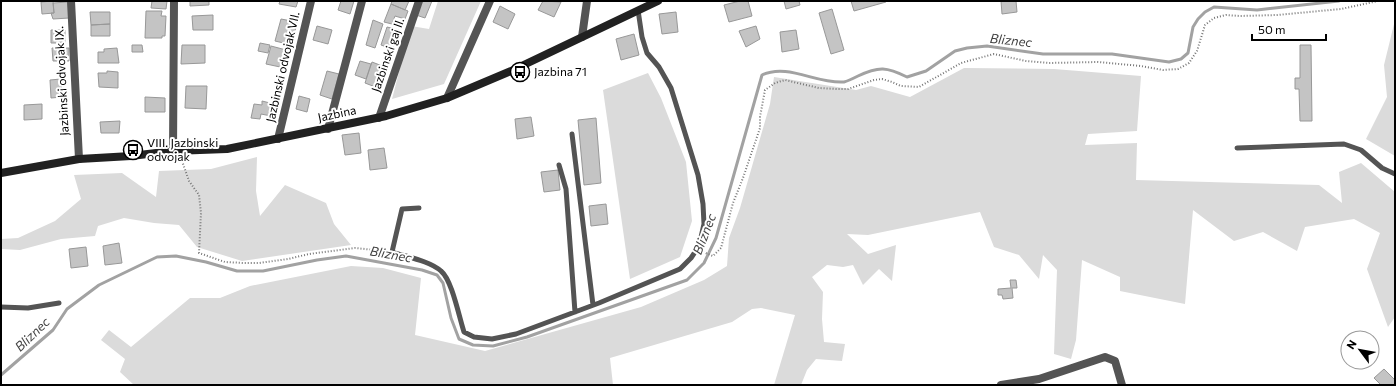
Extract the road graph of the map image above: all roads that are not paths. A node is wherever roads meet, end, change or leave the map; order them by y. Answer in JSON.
{"nodes":[{"id":1,"x":71,"y":1,"type":"edge"},
{"id":2,"x":174,"y":1,"type":"edge"},
{"id":3,"x":311,"y":1,"type":"edge"},
{"id":4,"x":362,"y":1,"type":"edge"},
{"id":5,"x":419,"y":1,"type":"edge"},
{"id":6,"x":490,"y":1,"type":"edge"},
{"id":7,"x":587,"y":1,"type":"edge"},
{"id":8,"x":655,"y":2,"type":"edge"},
{"id":9,"x":638,"y":10,"type":"junction"},
{"id":10,"x":582,"y":37,"type":"junction"},
{"id":11,"x":447,"y":98,"type":"junction"},
{"id":12,"x":379,"y":118,"type":"junction"},
{"id":13,"x":328,"y":129,"type":"junction"},
{"id":14,"x":572,"y":134,"type":"dead end"},
{"id":15,"x":278,"y":139,"type":"junction"},
{"id":16,"x":1237,"y":148,"type":"dead end"},
{"id":17,"x":173,"y":151,"type":"junction"},
{"id":18,"x":78,"y":160,"type":"junction"},
{"id":19,"x":559,"y":165,"type":"dead end"},
{"id":20,"x":1,"y":173,"type":"edge"},
{"id":21,"x":1395,"y":174,"type":"edge"},
{"id":22,"x":419,"y":208,"type":"dead end"},
{"id":23,"x":59,"y":303,"type":"dead end"},
{"id":24,"x":593,"y":305,"type":"junction"},
{"id":25,"x":1,"y":307,"type":"edge"},
{"id":26,"x":575,"y":312,"type":"junction"},
{"id":27,"x":1001,"y":385,"type":"edge"},
{"id":28,"x":1122,"y":385,"type":"edge"}],
"edges":[{"from":1,"to":18,"type":"street","name":"Jazbinski odvojak IX."},
{"from":2,"to":17,"type":"street"},
{"from":3,"to":15,"type":"street","name":"Jazbinski odvojak VII."},
{"from":4,"to":13,"type":"street"},
{"from":5,"to":12,"type":"street","name":"Jazbinski gaj II."},
{"from":6,"to":11,"type":"street"},
{"from":7,"to":10,"type":"street"},
{"from":8,"to":9,"type":"street","name":"Jazbina"},
{"from":9,"to":10,"type":"street","name":"Jazbina"},
{"from":9,"to":24,"type":"lane"},
{"from":10,"to":11,"type":"street","name":"Jazbina"},
{"from":11,"to":12,"type":"street","name":"Jazbina"},
{"from":12,"to":13,"type":"street","name":"Jazbina"},
{"from":13,"to":15,"type":"street","name":"Jazbina"},
{"from":14,"to":24,"type":"lane"},
{"from":15,"to":17,"type":"street","name":"Jazbina"},
{"from":16,"to":21,"type":"lane"},
{"from":17,"to":18,"type":"street","name":"Jazbina"},
{"from":18,"to":20,"type":"street","name":"Jazbina"},
{"from":19,"to":26,"type":"lane"},
{"from":22,"to":26,"type":"lane"},
{"from":23,"to":25,"type":"lane"},
{"from":24,"to":26,"type":"lane"},
{"from":27,"to":28,"type":"street"}]}
